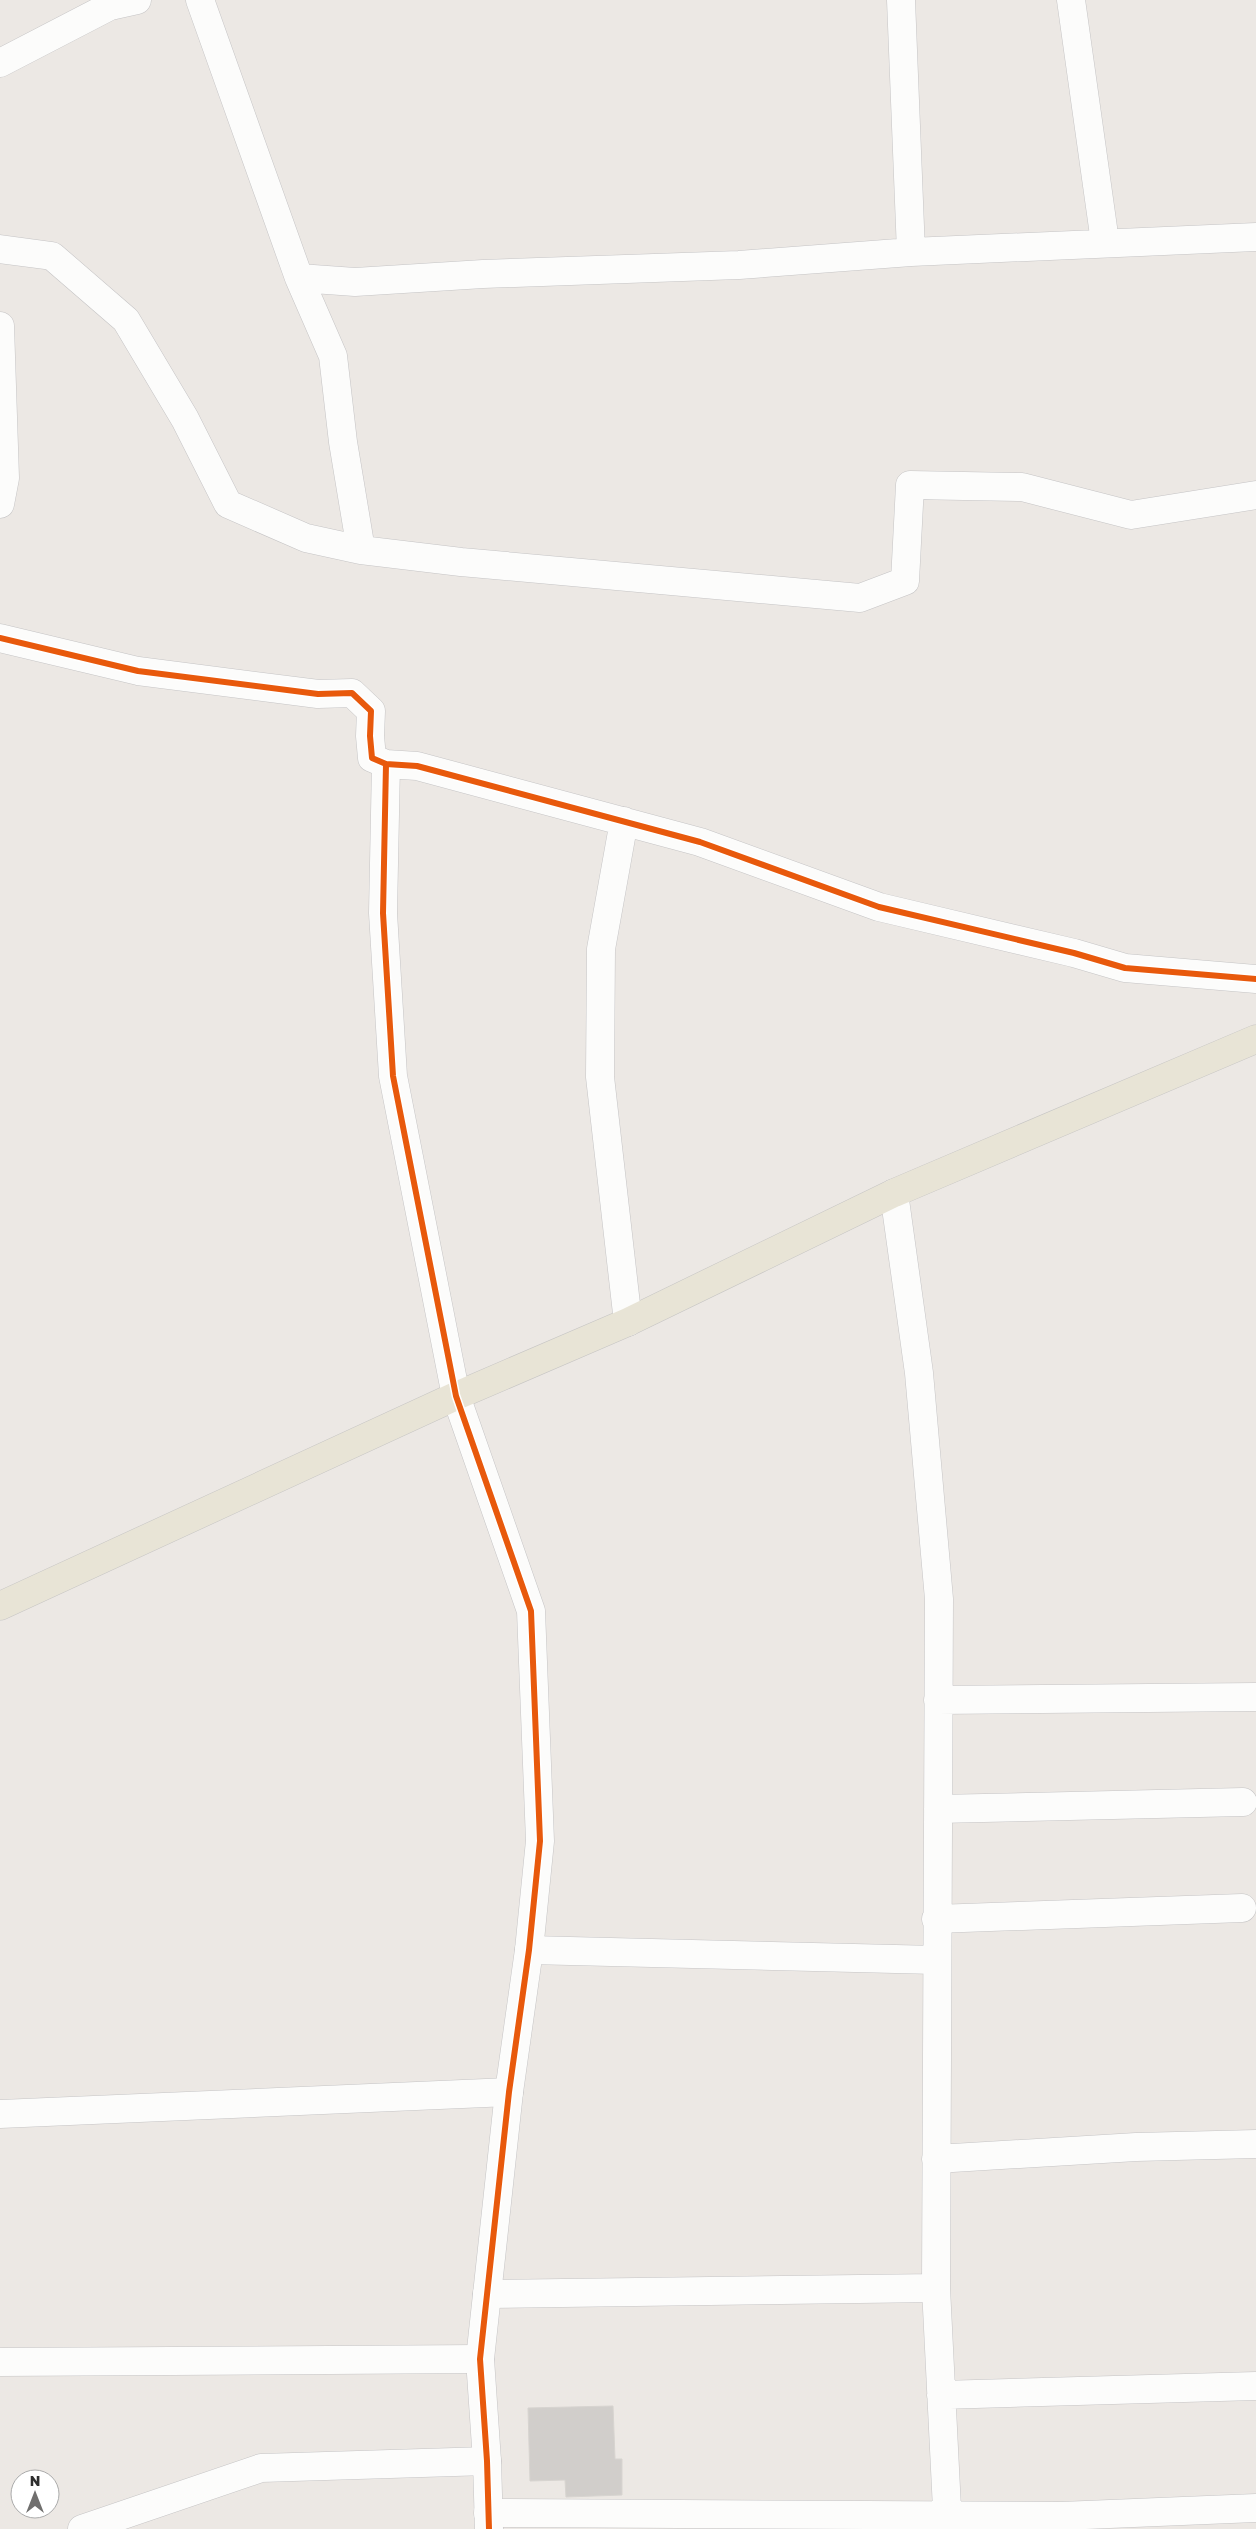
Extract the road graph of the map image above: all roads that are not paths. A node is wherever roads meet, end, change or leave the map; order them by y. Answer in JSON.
{"nodes":[{"id":1,"x":137,"y":0,"type":"edge"},
{"id":2,"x":200,"y":0,"type":"edge"},
{"id":3,"x":901,"y":0,"type":"edge"},
{"id":4,"x":1071,"y":0,"type":"edge"},
{"id":5,"x":0,"y":63,"type":"edge"},
{"id":6,"x":1256,"y":237,"type":"edge"},
{"id":7,"x":1105,"y":242,"type":"junction"},
{"id":8,"x":0,"y":249,"type":"edge"},
{"id":9,"x":911,"y":252,"type":"junction"},
{"id":10,"x":299,"y":278,"type":"junction"},
{"id":11,"x":0,"y":326,"type":"edge"},
{"id":12,"x":1256,"y":495,"type":"edge"},
{"id":13,"x":0,"y":504,"type":"edge"},
{"id":14,"x":361,"y":550,"type":"junction"},
{"id":15,"x":0,"y":638,"type":"edge"},
{"id":16,"x":386,"y":764,"type":"junction"},
{"id":17,"x":624,"y":821,"type":"junction"},
{"id":18,"x":1256,"y":979,"type":"edge"},
{"id":19,"x":1256,"y":1039,"type":"edge"},
{"id":20,"x":894,"y":1193,"type":"junction"},
{"id":21,"x":628,"y":1322,"type":"junction"},
{"id":22,"x":456,"y":1396,"type":"junction"},
{"id":23,"x":0,"y":1606,"type":"edge"},
{"id":24,"x":1255,"y":1697,"type":"edge"},
{"id":25,"x":938,"y":1700,"type":"junction"},
{"id":26,"x":1243,"y":1802,"type":"dead end"},
{"id":27,"x":938,"y":1809,"type":"junction"},
{"id":28,"x":1242,"y":1908,"type":"dead end"},
{"id":29,"x":936,"y":1919,"type":"junction"},
{"id":30,"x":530,"y":1950,"type":"junction"},
{"id":31,"x":936,"y":1960,"type":"junction"},
{"id":32,"x":509,"y":2092,"type":"junction"},
{"id":33,"x":0,"y":2114,"type":"edge"},
{"id":34,"x":1256,"y":2144,"type":"edge"},
{"id":35,"x":936,"y":2159,"type":"junction"},
{"id":36,"x":936,"y":2288,"type":"junction"},
{"id":37,"x":487,"y":2294,"type":"junction"},
{"id":38,"x":480,"y":2359,"type":"junction"},
{"id":39,"x":0,"y":2362,"type":"edge"},
{"id":40,"x":1256,"y":2386,"type":"edge"},
{"id":41,"x":941,"y":2394,"type":"junction"},
{"id":42,"x":487,"y":2461,"type":"junction"},
{"id":43,"x":1256,"y":2508,"type":"edge"},
{"id":44,"x":488,"y":2521,"type":"edge"},
{"id":45,"x":947,"y":2523,"type":"edge"},
{"id":46,"x":82,"y":2529,"type":"edge"}],
"edges":[{"from":1,"to":5,"type":"street"},
{"from":2,"to":10,"type":"street"},
{"from":3,"to":9,"type":"street"},
{"from":4,"to":7,"type":"street"},
{"from":6,"to":7,"type":"street"},
{"from":7,"to":9,"type":"street"},
{"from":8,"to":14,"type":"street"},
{"from":9,"to":10,"type":"street"},
{"from":10,"to":14,"type":"street"},
{"from":11,"to":13,"type":"street"},
{"from":12,"to":14,"type":"street"},
{"from":15,"to":16,"type":"street"},
{"from":16,"to":17,"type":"street"},
{"from":16,"to":22,"type":"street"},
{"from":17,"to":18,"type":"street"},
{"from":17,"to":21,"type":"street"},
{"from":19,"to":20,"type":"main road"},
{"from":20,"to":21,"type":"main road"},
{"from":20,"to":25,"type":"street"},
{"from":21,"to":22,"type":"main road"},
{"from":22,"to":23,"type":"main road"},
{"from":22,"to":30,"type":"street"},
{"from":24,"to":25,"type":"street"},
{"from":25,"to":27,"type":"street"},
{"from":26,"to":27,"type":"street"},
{"from":27,"to":29,"type":"street"},
{"from":28,"to":29,"type":"street"},
{"from":29,"to":31,"type":"street"},
{"from":30,"to":31,"type":"street"},
{"from":30,"to":32,"type":"street"},
{"from":31,"to":35,"type":"street"},
{"from":32,"to":33,"type":"street"},
{"from":32,"to":37,"type":"street"},
{"from":34,"to":35,"type":"street"},
{"from":35,"to":36,"type":"street"},
{"from":36,"to":37,"type":"street"},
{"from":36,"to":41,"type":"street"},
{"from":37,"to":38,"type":"street"},
{"from":38,"to":39,"type":"street"},
{"from":38,"to":42,"type":"street"},
{"from":40,"to":41,"type":"street"},
{"from":41,"to":45,"type":"street"},
{"from":42,"to":44,"type":"street"},
{"from":42,"to":46,"type":"street"},
{"from":43,"to":45,"type":"street"},
{"from":44,"to":45,"type":"street"}]}
